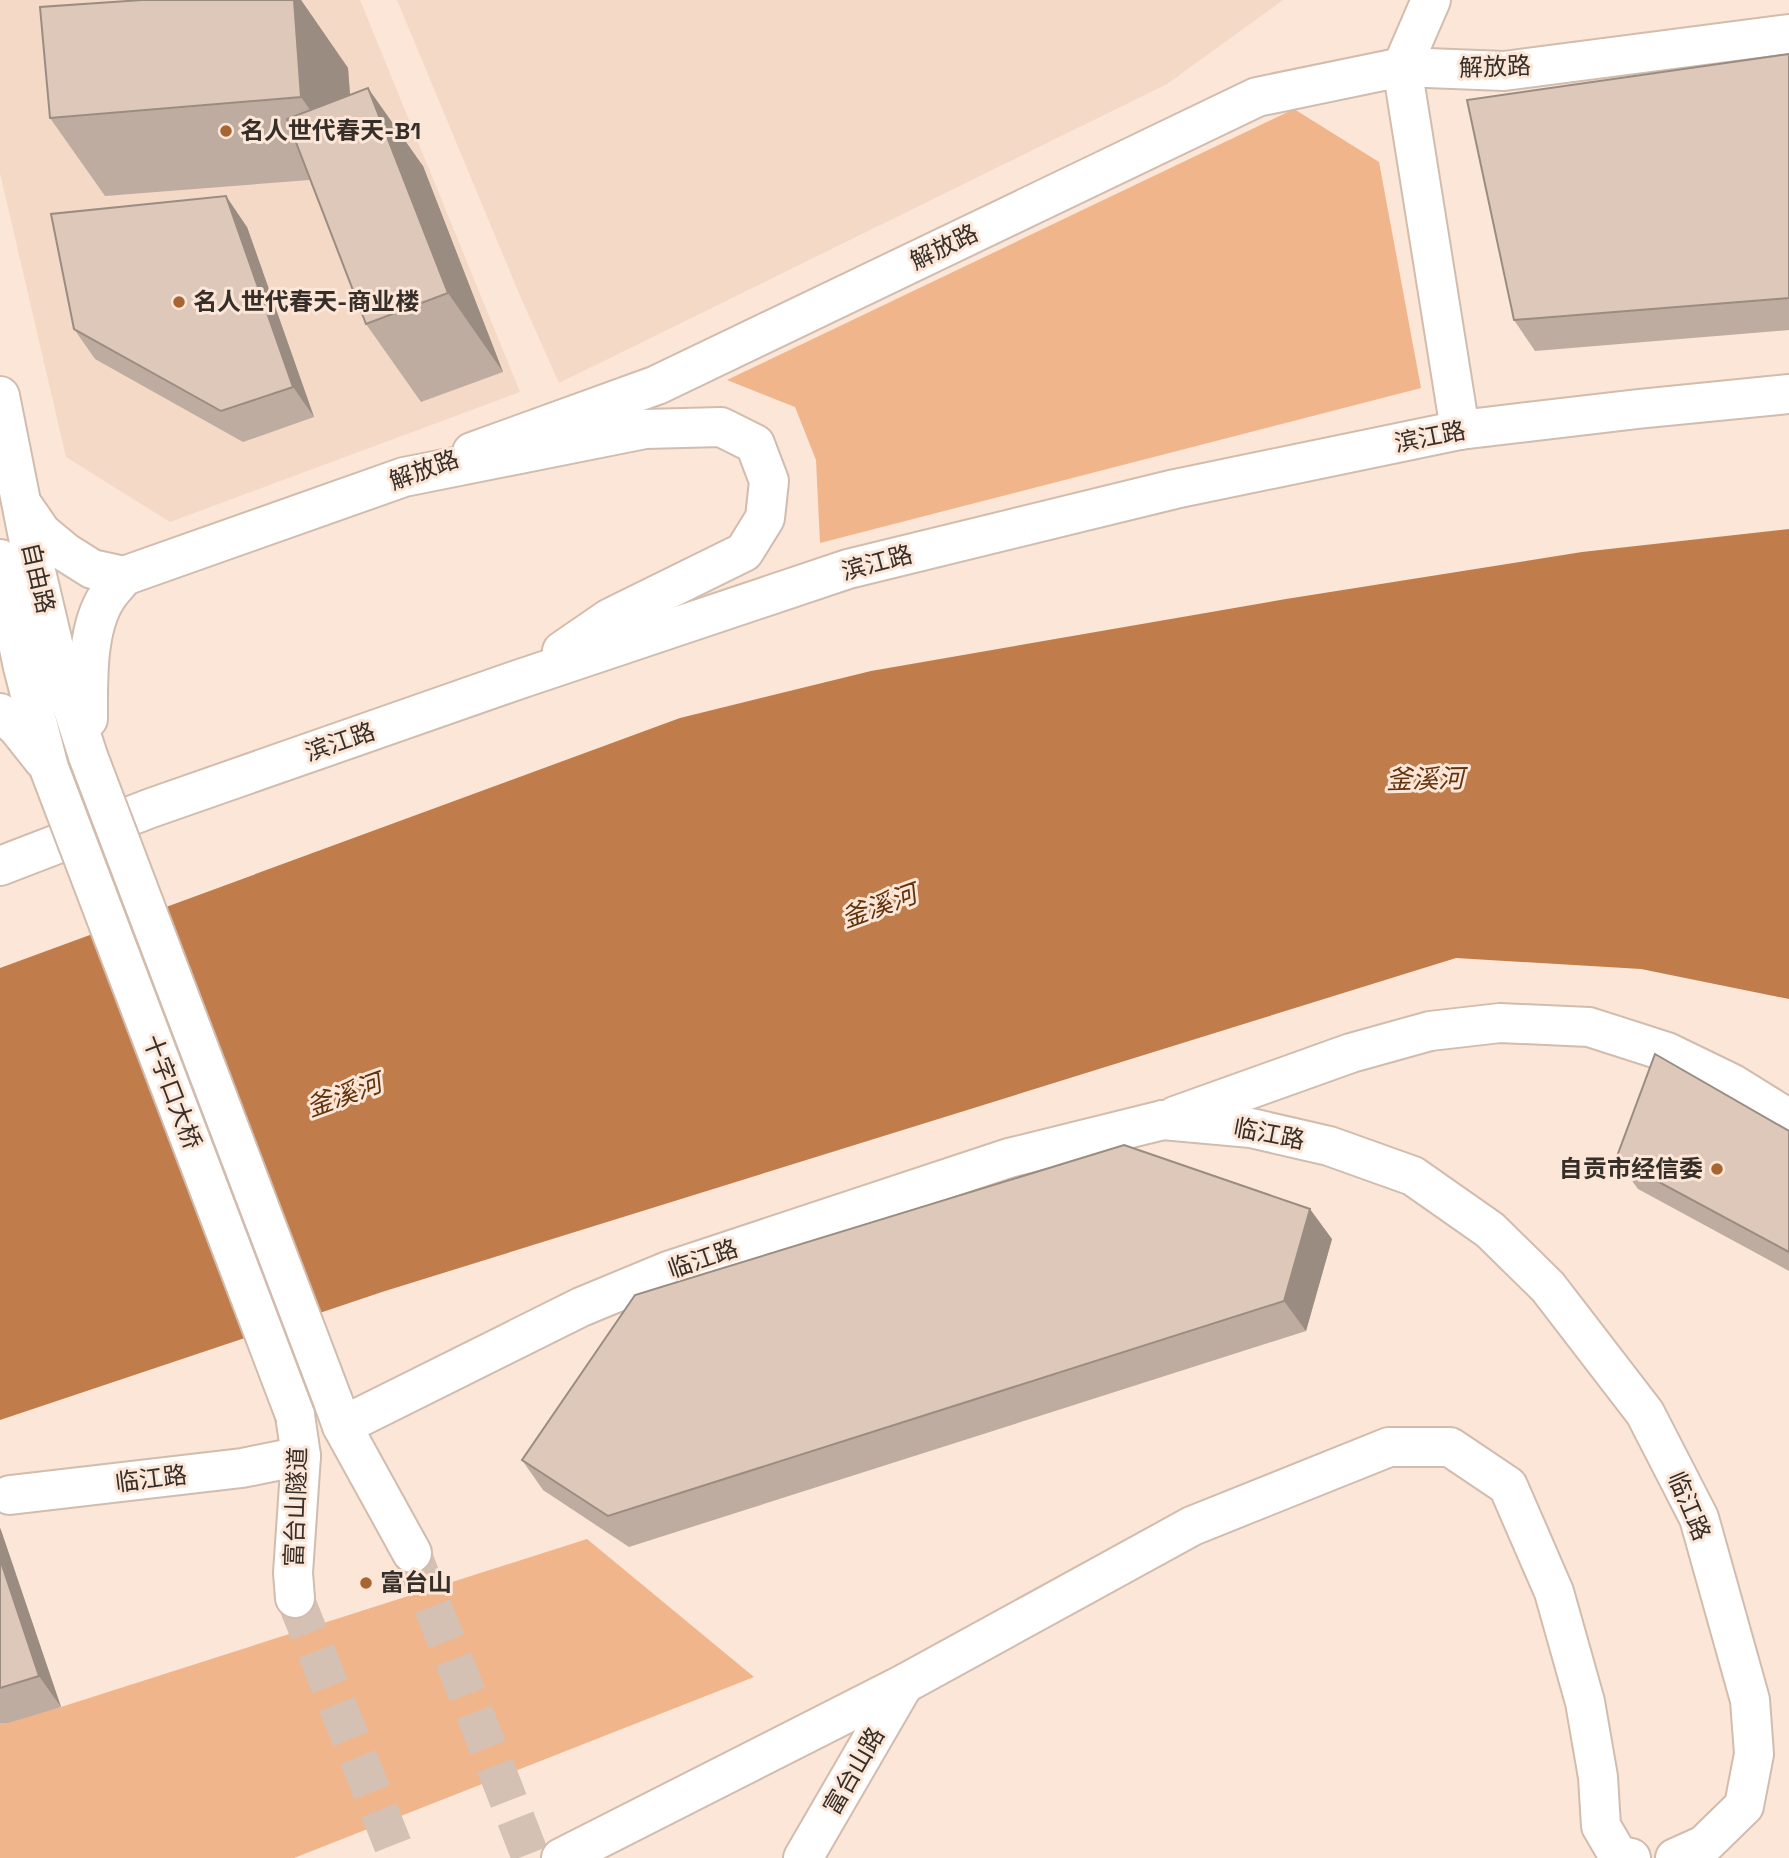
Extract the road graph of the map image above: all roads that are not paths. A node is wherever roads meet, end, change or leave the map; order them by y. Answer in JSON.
{"nodes":[{"id":1,"x":1432,"y":0,"type":"edge"},
{"id":2,"x":1789,"y":34,"type":"edge"},
{"id":3,"x":1402,"y":67,"type":"junction"},
{"id":4,"x":1789,"y":394,"type":"edge"},
{"id":5,"x":0,"y":396,"type":"edge"},
{"id":6,"x":1460,"y":430,"type":"junction"},
{"id":7,"x":404,"y":477,"type":"junction"},
{"id":8,"x":22,"y":505,"type":"junction"},
{"id":9,"x":0,"y":559,"type":"edge"},
{"id":10,"x":124,"y":576,"type":"junction"},
{"id":11,"x":520,"y":679,"type":"junction"},
{"id":12,"x":0,"y":713,"type":"edge"},
{"id":13,"x":88,"y":756,"type":"junction"},
{"id":14,"x":49,"y":768,"type":"junction"},
{"id":15,"x":0,"y":866,"type":"edge"},
{"id":16,"x":1789,"y":1118,"type":"edge"},
{"id":17,"x":1163,"y":1120,"type":"junction"},
{"id":18,"x":338,"y":1413,"type":"junction"},
{"id":19,"x":295,"y":1415,"type":"joint"},
{"id":20,"x":302,"y":1456,"type":"junction"},
{"id":21,"x":5,"y":1496,"type":"edge"},
{"id":22,"x":412,"y":1553,"type":"tunnel mouth"},
{"id":23,"x":295,"y":1598,"type":"tunnel mouth"},
{"id":24,"x":904,"y":1684,"type":"junction"},
{"id":25,"x":1625,"y":1857,"type":"edge"},
{"id":26,"x":561,"y":1858,"type":"edge"},
{"id":27,"x":803,"y":1858,"type":"edge"},
{"id":28,"x":1675,"y":1858,"type":"edge"}],
"edges":[{"from":1,"to":3,"type":"street"},
{"from":2,"to":3,"type":"street","name":"解放路"},
{"from":3,"to":6,"type":"street"},
{"from":3,"to":7,"type":"street","name":"解放路"},
{"from":4,"to":6,"type":"street","name":"滨江路"},
{"from":5,"to":8,"type":"street","name":"自由路"},
{"from":6,"to":11,"type":"street","name":"滨江路"},
{"from":7,"to":10,"type":"street","name":"解放路"},
{"from":7,"to":11,"type":"street"},
{"from":8,"to":10,"type":"street"},
{"from":8,"to":13,"type":"street","name":"自由路"},
{"from":9,"to":14,"type":"street","name":"自由路"},
{"from":10,"to":13,"type":"street"},
{"from":11,"to":15,"type":"street","name":"滨江路"},
{"from":12,"to":14,"type":"street"},
{"from":13,"to":18,"type":"street","name":"十字口大桥","bridge":true},
{"from":14,"to":19,"type":"street","name":"十字口大桥","bridge":true},
{"from":16,"to":17,"type":"street"},
{"from":17,"to":18,"type":"street","name":"临江路"},
{"from":17,"to":28,"type":"street","name":"临江路"},
{"from":18,"to":22,"type":"street","name":"富台山隧道"},
{"from":19,"to":20,"type":"street","name":"富台山隧道"},
{"from":20,"to":21,"type":"street","name":"临江路"},
{"from":20,"to":23,"type":"street","name":"富台山隧道"},
{"from":24,"to":25,"type":"street"},
{"from":24,"to":26,"type":"street"},
{"from":24,"to":27,"type":"street","name":"富台山路"}]}
